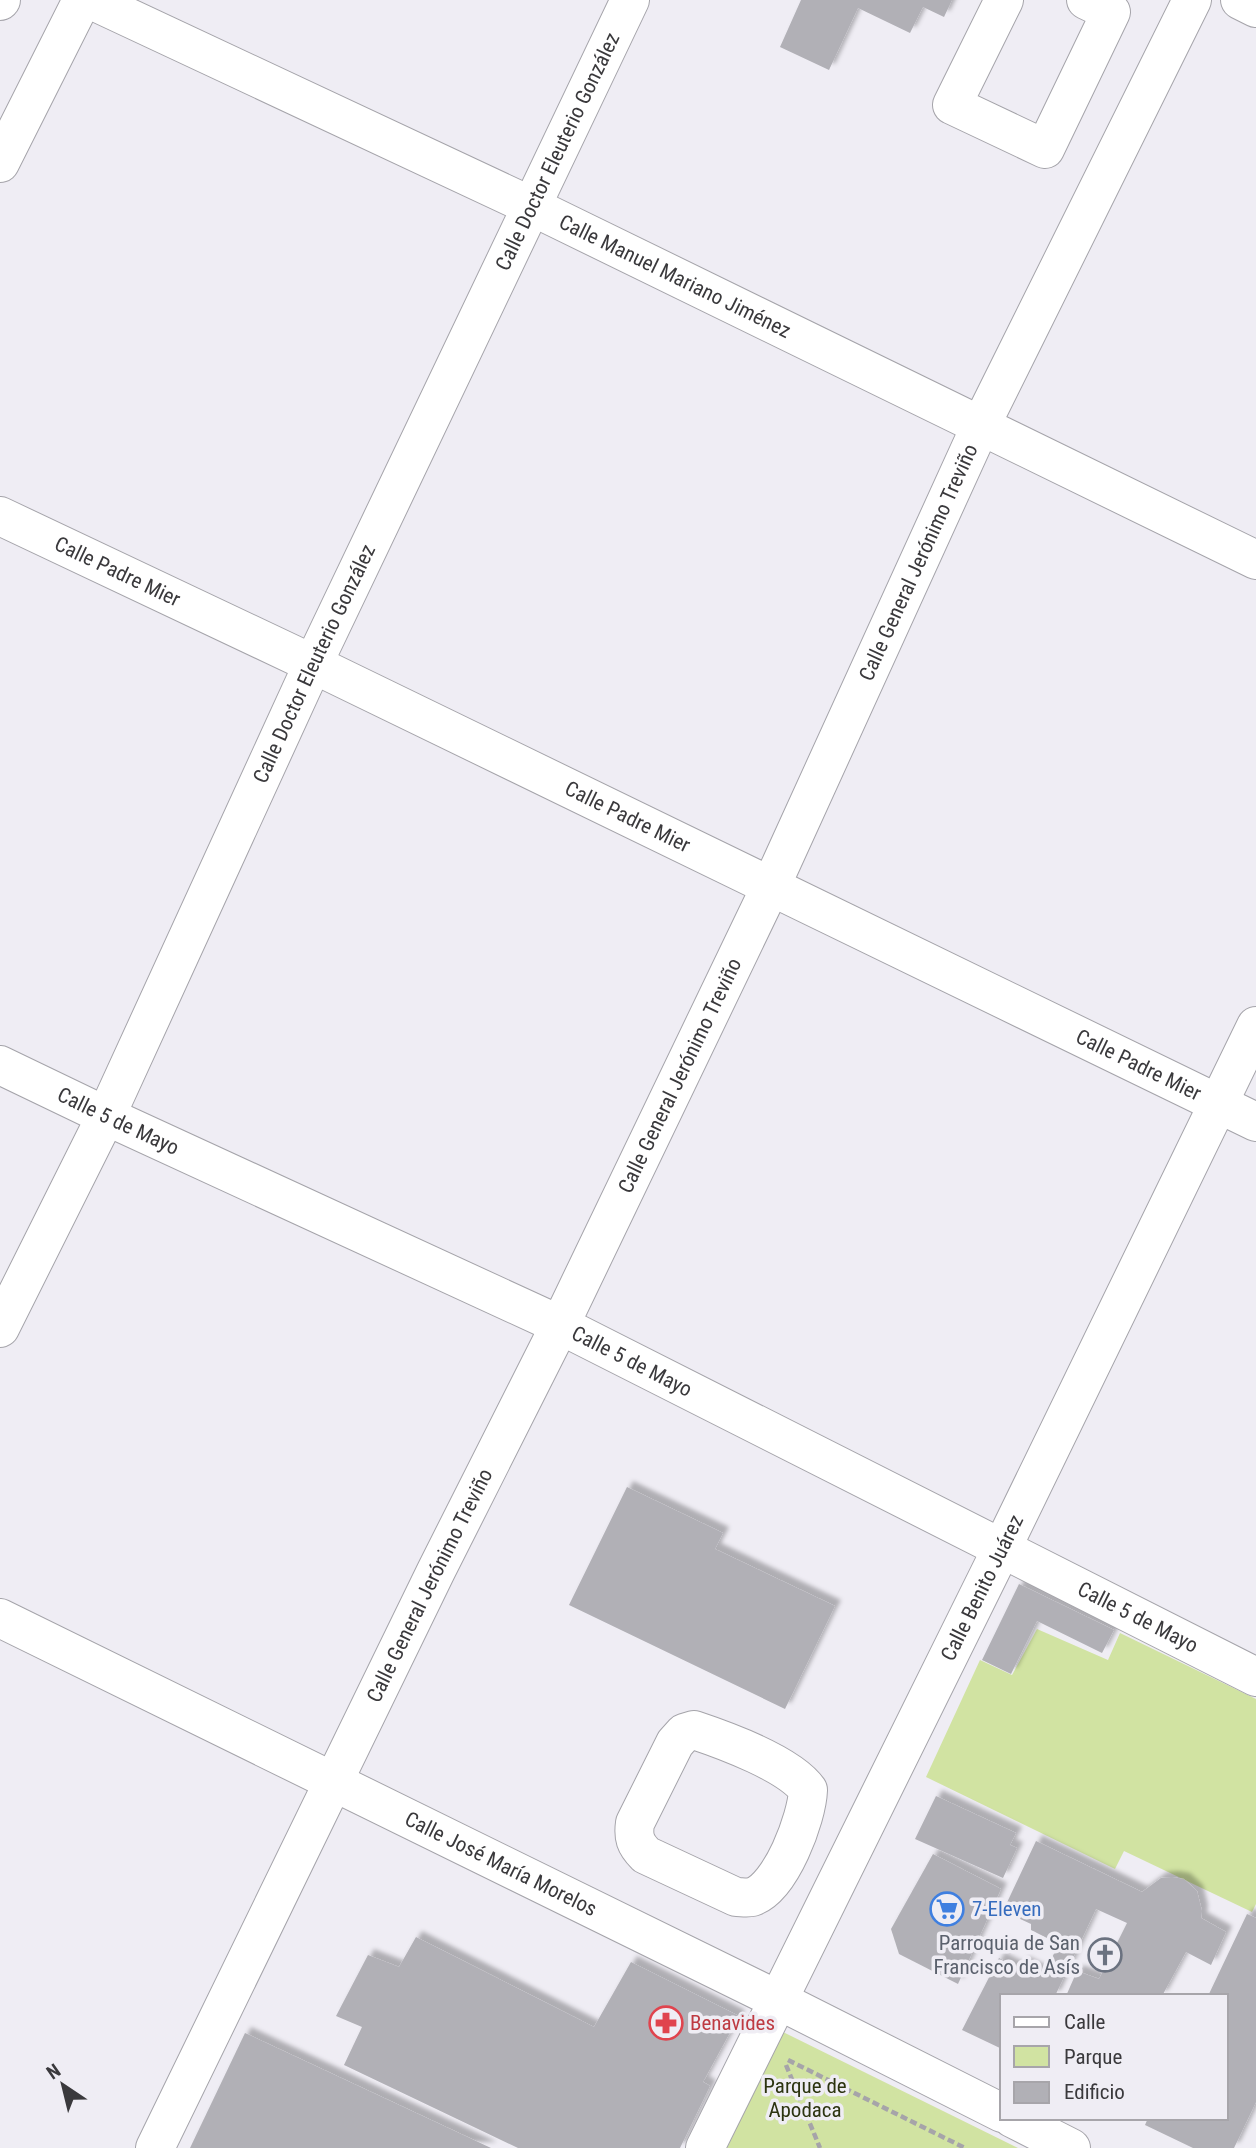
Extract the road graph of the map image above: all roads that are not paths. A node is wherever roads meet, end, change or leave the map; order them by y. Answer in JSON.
{"nodes":[{"id":1,"x":82,"y":0,"type":"edge"},
{"id":2,"x":91,"y":0,"type":"edge"},
{"id":3,"x":631,"y":0,"type":"edge"},
{"id":4,"x":1004,"y":0,"type":"edge"},
{"id":5,"x":1086,"y":0,"type":"edge"},
{"id":6,"x":1192,"y":0,"type":"edge"},
{"id":7,"x":1240,"y":0,"type":"edge"},
{"id":8,"x":1256,"y":8,"type":"edge"},
{"id":9,"x":0,"y":163,"type":"edge"},
{"id":10,"x":531,"y":205,"type":"junction"},
{"id":11,"x":981,"y":425,"type":"junction"},
{"id":12,"x":0,"y":516,"type":"edge"},
{"id":13,"x":1256,"y":560,"type":"edge"},
{"id":14,"x":313,"y":664,"type":"junction"},
{"id":15,"x":771,"y":886,"type":"junction"},
{"id":16,"x":1256,"y":1026,"type":"edge"},
{"id":17,"x":0,"y":1065,"type":"edge"},
{"id":18,"x":1218,"y":1103,"type":"junction"},
{"id":19,"x":106,"y":1116,"type":"junction"},
{"id":20,"x":1256,"y":1122,"type":"edge"},
{"id":21,"x":560,"y":1325,"type":"junction"},
{"id":22,"x":0,"y":1328,"type":"edge"},
{"id":23,"x":1001,"y":1550,"type":"junction"},
{"id":24,"x":0,"y":1618,"type":"edge"},
{"id":25,"x":1256,"y":1677,"type":"edge"},
{"id":26,"x":333,"y":1781,"type":"junction"},
{"id":27,"x":794,"y":1843,"type":"junction"},
{"id":28,"x":844,"y":1866,"type":"junction"},
{"id":29,"x":778,"y":2000,"type":"junction"},
{"id":30,"x":1000,"y":2112,"type":"edge"},
{"id":31,"x":1016,"y":2120,"type":"edge"},
{"id":32,"x":155,"y":2148,"type":"edge"},
{"id":33,"x":705,"y":2148,"type":"edge"},
{"id":34,"x":1071,"y":2148,"type":"edge"}],
"edges":[{"from":1,"to":9,"type":"street"},
{"from":2,"to":10,"type":"street","name":"Calle Manuel Mariano Jiménez"},
{"from":3,"to":10,"type":"street","name":"Calle Doctor Eleuterio González"},
{"from":4,"to":5,"type":"street"},
{"from":6,"to":11,"type":"street","name":"Calle General Jerónimo Treviño"},
{"from":7,"to":8,"type":"street"},
{"from":10,"to":11,"type":"street","name":"Calle Manuel Mariano Jiménez"},
{"from":10,"to":14,"type":"street","name":"Calle Doctor Eleuterio González"},
{"from":11,"to":13,"type":"street","name":"Calle Manuel Mariano Jiménez"},
{"from":11,"to":15,"type":"street","name":"Calle General Jerónimo Treviño"},
{"from":12,"to":14,"type":"street","name":"Calle Padre Mier"},
{"from":14,"to":15,"type":"street","name":"Calle Padre Mier"},
{"from":14,"to":19,"type":"street","name":"Calle Doctor Eleuterio González"},
{"from":15,"to":18,"type":"street","name":"Calle Padre Mier"},
{"from":15,"to":21,"type":"street","name":"Calle General Jerónimo Treviño"},
{"from":16,"to":18,"type":"street","name":"Calle Benito Juárez"},
{"from":17,"to":19,"type":"street","name":"Calle 5 de Mayo"},
{"from":18,"to":20,"type":"street","name":"Calle Padre Mier"},
{"from":18,"to":23,"type":"street","name":"Calle Benito Juárez"},
{"from":19,"to":21,"type":"street","name":"Calle 5 de Mayo"},
{"from":19,"to":22,"type":"street","name":"Calle Doctor Eleuterio González"},
{"from":21,"to":23,"type":"street","name":"Calle 5 de Mayo"},
{"from":21,"to":26,"type":"street","name":"Calle General Jerónimo Treviño"},
{"from":23,"to":25,"type":"street","name":"Calle 5 de Mayo"},
{"from":23,"to":28,"type":"street","name":"Calle Benito Juárez"},
{"from":24,"to":26,"type":"street","name":"Calle José María Morelos"},
{"from":26,"to":29,"type":"street","name":"Calle José María Morelos"},
{"from":26,"to":32,"type":"street","name":"Calle General Jerónimo Treviño"},
{"from":27,"to":27,"type":"street"},
{"from":27,"to":28,"type":"street"},
{"from":28,"to":29,"type":"street","name":"Calle Benito Juárez"},
{"from":29,"to":30,"type":"street","name":"Calle José María Morelos"},
{"from":29,"to":33,"type":"street","name":"Calle Benito Juárez"},
{"from":31,"to":34,"type":"street"}]}
